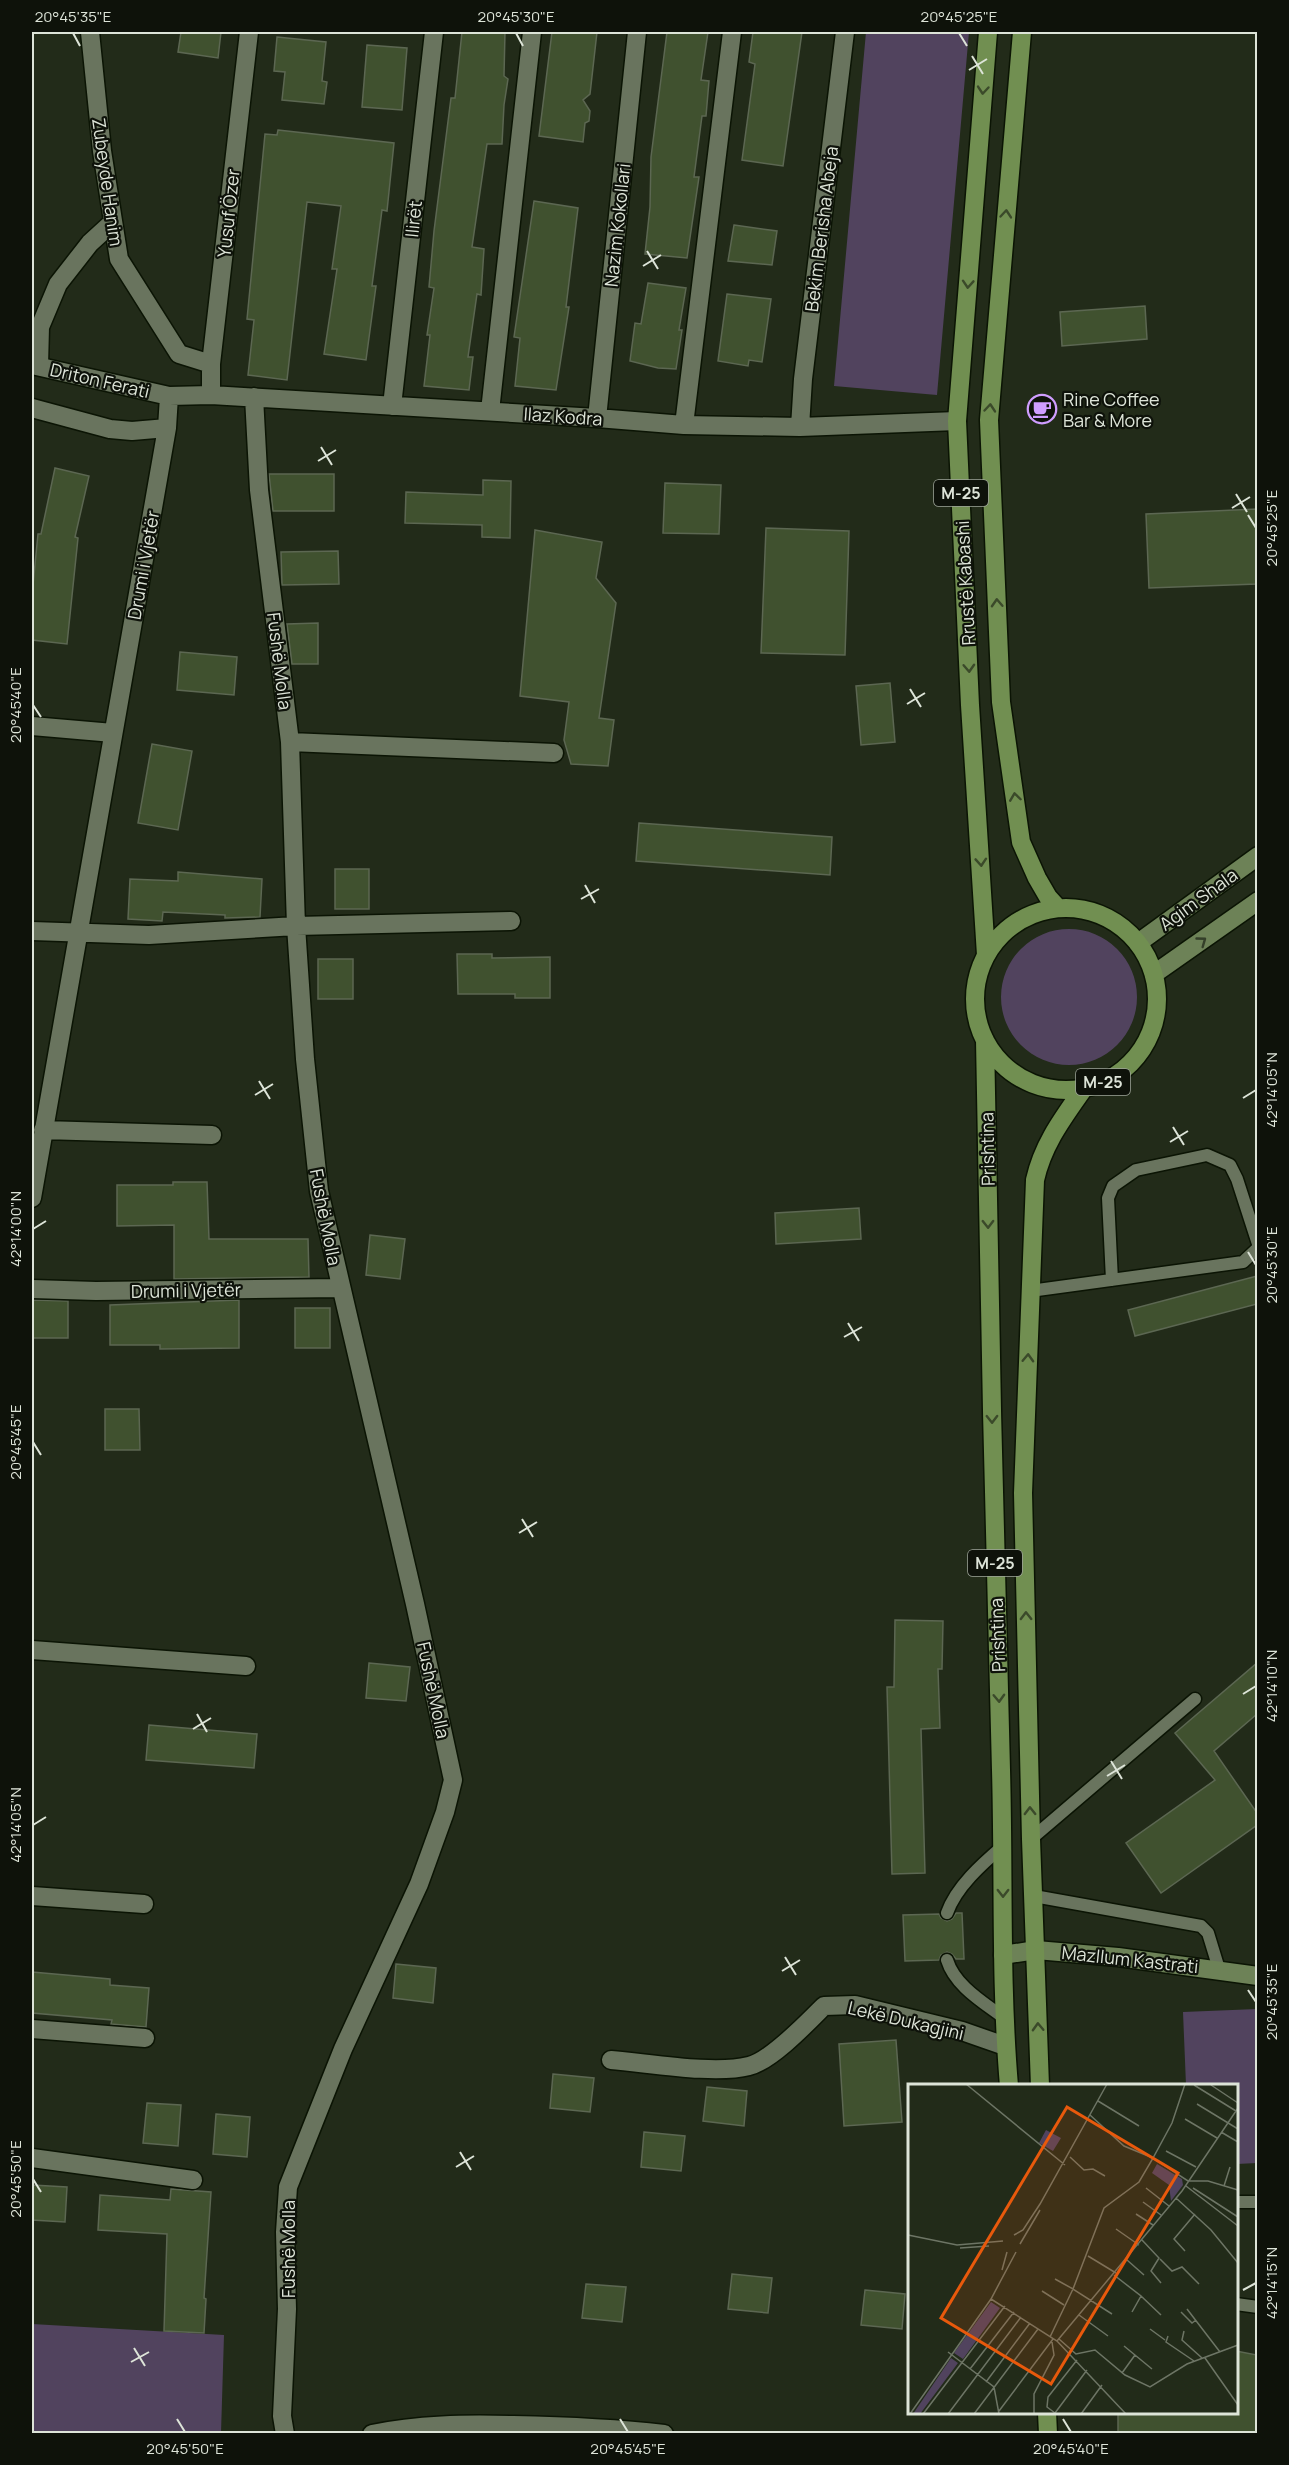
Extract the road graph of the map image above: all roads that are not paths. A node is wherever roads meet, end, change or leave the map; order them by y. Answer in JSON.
{"nodes":[{"id":1,"x":90,"y":32,"type":"edge"},
{"id":2,"x":249,"y":32,"type":"edge"},
{"id":3,"x":434,"y":32,"type":"edge"},
{"id":4,"x":532,"y":32,"type":"edge"},
{"id":5,"x":637,"y":32,"type":"edge"},
{"id":6,"x":732,"y":32,"type":"edge"},
{"id":7,"x":845,"y":32,"type":"edge"},
{"id":8,"x":988,"y":32,"type":"edge"},
{"id":9,"x":1022,"y":32,"type":"edge"},
{"id":10,"x":113,"y":222,"type":"junction"},
{"id":11,"x":211,"y":364,"type":"junction"},
{"id":12,"x":35,"y":366,"type":"edge"},
{"id":13,"x":211,"y":395,"type":"junction"},
{"id":14,"x":169,"y":396,"type":"junction"},
{"id":15,"x":254,"y":397,"type":"junction"},
{"id":16,"x":392,"y":406,"type":"junction"},
{"id":17,"x":32,"y":408,"type":"edge"},
{"id":18,"x":490,"y":411,"type":"junction"},
{"id":19,"x":597,"y":418,"type":"junction"},
{"id":20,"x":957,"y":421,"type":"junction"},
{"id":21,"x":684,"y":425,"type":"junction"},
{"id":22,"x":800,"y":427,"type":"junction"},
{"id":23,"x":167,"y":428,"type":"junction"},
{"id":24,"x":32,"y":726,"type":"edge"},
{"id":25,"x":113,"y":733,"type":"junction"},
{"id":26,"x":290,"y":742,"type":"junction"},
{"id":27,"x":554,"y":753,"type":"dead end"},
{"id":28,"x":1257,"y":856,"type":"edge"},
{"id":29,"x":1257,"y":901,"type":"edge"},
{"id":30,"x":1058,"y":908,"type":"junction"},
{"id":31,"x":511,"y":921,"type":"dead end"},
{"id":32,"x":296,"y":926,"type":"junction"},
{"id":33,"x":32,"y":931,"type":"edge"},
{"id":34,"x":78,"y":934,"type":"junction"},
{"id":35,"x":1138,"y":943,"type":"junction"},
{"id":36,"x":986,"y":954,"type":"junction"},
{"id":37,"x":1154,"y":974,"type":"junction"},
{"id":38,"x":984,"y":1040,"type":"junction"},
{"id":39,"x":1084,"y":1088,"type":"junction"},
{"id":40,"x":43,"y":1130,"type":"junction"},
{"id":41,"x":212,"y":1135,"type":"dead end"},
{"id":42,"x":32,"y":1198,"type":"edge"},
{"id":43,"x":1257,"y":1246,"type":"edge"},
{"id":44,"x":1112,"y":1280,"type":"junction"},
{"id":45,"x":340,"y":1288,"type":"junction"},
{"id":46,"x":32,"y":1289,"type":"edge"},
{"id":47,"x":1030,"y":1291,"type":"junction"},
{"id":48,"x":32,"y":1650,"type":"edge"},
{"id":49,"x":246,"y":1666,"type":"dead end"},
{"id":50,"x":1195,"y":1699,"type":"dead end"},
{"id":51,"x":1031,"y":1839,"type":"junction"},
{"id":52,"x":1003,"y":1846,"type":"junction"},
{"id":53,"x":32,"y":1896,"type":"edge"},
{"id":54,"x":1034,"y":1896,"type":"junction"},
{"id":55,"x":144,"y":1904,"type":"dead end"},
{"id":56,"x":947,"y":1913,"type":"dead end"},
{"id":57,"x":1035,"y":1950,"type":"junction"},
{"id":58,"x":1003,"y":1955,"type":"junction"},
{"id":59,"x":947,"y":1960,"type":"dead end"},
{"id":60,"x":1219,"y":1969,"type":"junction"},
{"id":61,"x":1257,"y":1976,"type":"edge"},
{"id":62,"x":1004,"y":2018,"type":"junction"},
{"id":63,"x":32,"y":2029,"type":"edge"},
{"id":64,"x":145,"y":2038,"type":"dead end"},
{"id":65,"x":1005,"y":2046,"type":"junction"},
{"id":66,"x":611,"y":2060,"type":"dead end"},
{"id":67,"x":1009,"y":2084,"type":"edge"},
{"id":68,"x":1040,"y":2084,"type":"edge"},
{"id":69,"x":32,"y":2158,"type":"edge"},
{"id":70,"x":194,"y":2181,"type":"dead end"},
{"id":71,"x":1238,"y":2202,"type":"edge"},
{"id":72,"x":1257,"y":2202,"type":"edge"},
{"id":73,"x":1238,"y":2304,"type":"edge"},
{"id":74,"x":1257,"y":2307,"type":"edge"},
{"id":75,"x":1047,"y":2414,"type":"edge"},
{"id":76,"x":285,"y":2433,"type":"edge"},
{"id":77,"x":372,"y":2433,"type":"edge"},
{"id":78,"x":664,"y":2433,"type":"edge"},
{"id":79,"x":1048,"y":2433,"type":"edge"}],
"edges":[{"from":1,"to":10,"type":"street","name":"Zubeyde Hanim"},
{"from":2,"to":11,"type":"street","name":"Yusuf Özer"},
{"from":3,"to":16,"type":"street","name":"Ilirët"},
{"from":4,"to":18,"type":"street"},
{"from":5,"to":19,"type":"street","name":"Nazim Kokollari"},
{"from":6,"to":21,"type":"street"},
{"from":7,"to":22,"type":"street","name":"Bekim Berisha Abeja"},
{"from":8,"to":20,"type":"main road","name":"Rrustë Kabashi","number":"M-25","one_way":true},
{"from":30,"to":9,"type":"main road","name":"Rrustë Kabashi","number":"M-25","one_way":true},
{"from":10,"to":11,"type":"street","name":"Zubeyde Hanim"},
{"from":10,"to":12,"type":"street"},
{"from":11,"to":13,"type":"street","name":"Yusuf Özer"},
{"from":12,"to":14,"type":"street","name":"Driton Ferati"},
{"from":13,"to":14,"type":"street","name":"Ilaz Kodra"},
{"from":13,"to":15,"type":"street","name":"Ilaz Kodra"},
{"from":14,"to":23,"type":"street","name":"Drumi i Vjetër"},
{"from":15,"to":16,"type":"street","name":"Ilaz Kodra"},
{"from":15,"to":26,"type":"street","name":"Fushë Molla"},
{"from":16,"to":18,"type":"street","name":"Ilaz Kodra"},
{"from":17,"to":23,"type":"street"},
{"from":18,"to":19,"type":"street","name":"Ilaz Kodra"},
{"from":19,"to":21,"type":"street","name":"Ilaz Kodra"},
{"from":20,"to":22,"type":"street","name":"Ilaz Kodra"},
{"from":20,"to":36,"type":"main road","name":"Rrustë Kabashi","number":"M-25","one_way":true},
{"from":21,"to":22,"type":"street","name":"Ilaz Kodra"},
{"from":23,"to":25,"type":"street","name":"Drumi i Vjetër"},
{"from":24,"to":25,"type":"street"},
{"from":25,"to":34,"type":"street","name":"Drumi i Vjetër"},
{"from":26,"to":27,"type":"street"},
{"from":26,"to":32,"type":"street","name":"Fushë Molla"},
{"from":28,"to":35,"type":"main road","name":"Agim Shala"},
{"from":37,"to":29,"type":"main road","name":"Agim Shala","one_way":true},
{"from":30,"to":35,"type":"main road","name":"Prishtina","number":"M-25"},
{"from":30,"to":36,"type":"main road","name":"Prishtina","number":"M-25"},
{"from":31,"to":32,"type":"street"},
{"from":32,"to":34,"type":"street"},
{"from":32,"to":45,"type":"street","name":"Fushë Molla"},
{"from":33,"to":34,"type":"street"},
{"from":34,"to":40,"type":"street","name":"Drumi i Vjetër"},
{"from":35,"to":37,"type":"main road","name":"Prishtina","number":"M-25"},
{"from":36,"to":38,"type":"main road","name":"Prishtina","number":"M-25"},
{"from":37,"to":39,"type":"main road","name":"Prishtina","number":"M-25"},
{"from":38,"to":39,"type":"main road","name":"Prishtina","number":"M-25"},
{"from":38,"to":52,"type":"main road","name":"Prishtina","number":"M-25","one_way":true},
{"from":39,"to":47,"type":"main road","name":"Prishtina","number":"M-25"},
{"from":40,"to":41,"type":"street"},
{"from":40,"to":42,"type":"street","name":"Drumi i Vjetër"},
{"from":43,"to":44,"type":"lane"},
{"from":43,"to":44,"type":"lane"},
{"from":44,"to":47,"type":"lane"},
{"from":45,"to":46,"type":"street","name":"Drumi i Vjetër"},
{"from":45,"to":76,"type":"street","name":"Fushë Molla"},
{"from":51,"to":47,"type":"main road","name":"Prishtina","number":"M-25","one_way":true},
{"from":48,"to":49,"type":"street"},
{"from":50,"to":51,"type":"lane"},
{"from":51,"to":54,"type":"main road","name":"Prishtina","number":"M-25"},
{"from":52,"to":56,"type":"lane"},
{"from":52,"to":58,"type":"main road","name":"Prishtina","number":"M-25","one_way":true},
{"from":53,"to":55,"type":"street"},
{"from":54,"to":57,"type":"main road","name":"Prishtina","number":"M-25"},
{"from":54,"to":60,"type":"lane"},
{"from":57,"to":58,"type":"main road","name":"Mazllum Kastrati"},
{"from":57,"to":60,"type":"main road","name":"Mazllum Kastrati"},
{"from":68,"to":57,"type":"main road","name":"Prishtina","number":"M-25","one_way":true},
{"from":58,"to":62,"type":"main road","name":"Prishtina","number":"M-25"},
{"from":59,"to":62,"type":"lane"},
{"from":60,"to":61,"type":"main road","name":"Mazllum Kastrati"},
{"from":62,"to":65,"type":"main road","name":"Prishtina","number":"M-25"},
{"from":63,"to":64,"type":"street"},
{"from":65,"to":66,"type":"street","name":"Lekë Dukagjini"},
{"from":65,"to":67,"type":"main road","name":"Prishtina","number":"M-25"},
{"from":69,"to":70,"type":"street"},
{"from":71,"to":72,"type":"lane"},
{"from":73,"to":74,"type":"lane"},
{"from":75,"to":79,"type":"main road"},
{"from":77,"to":78,"type":"street"}]}
